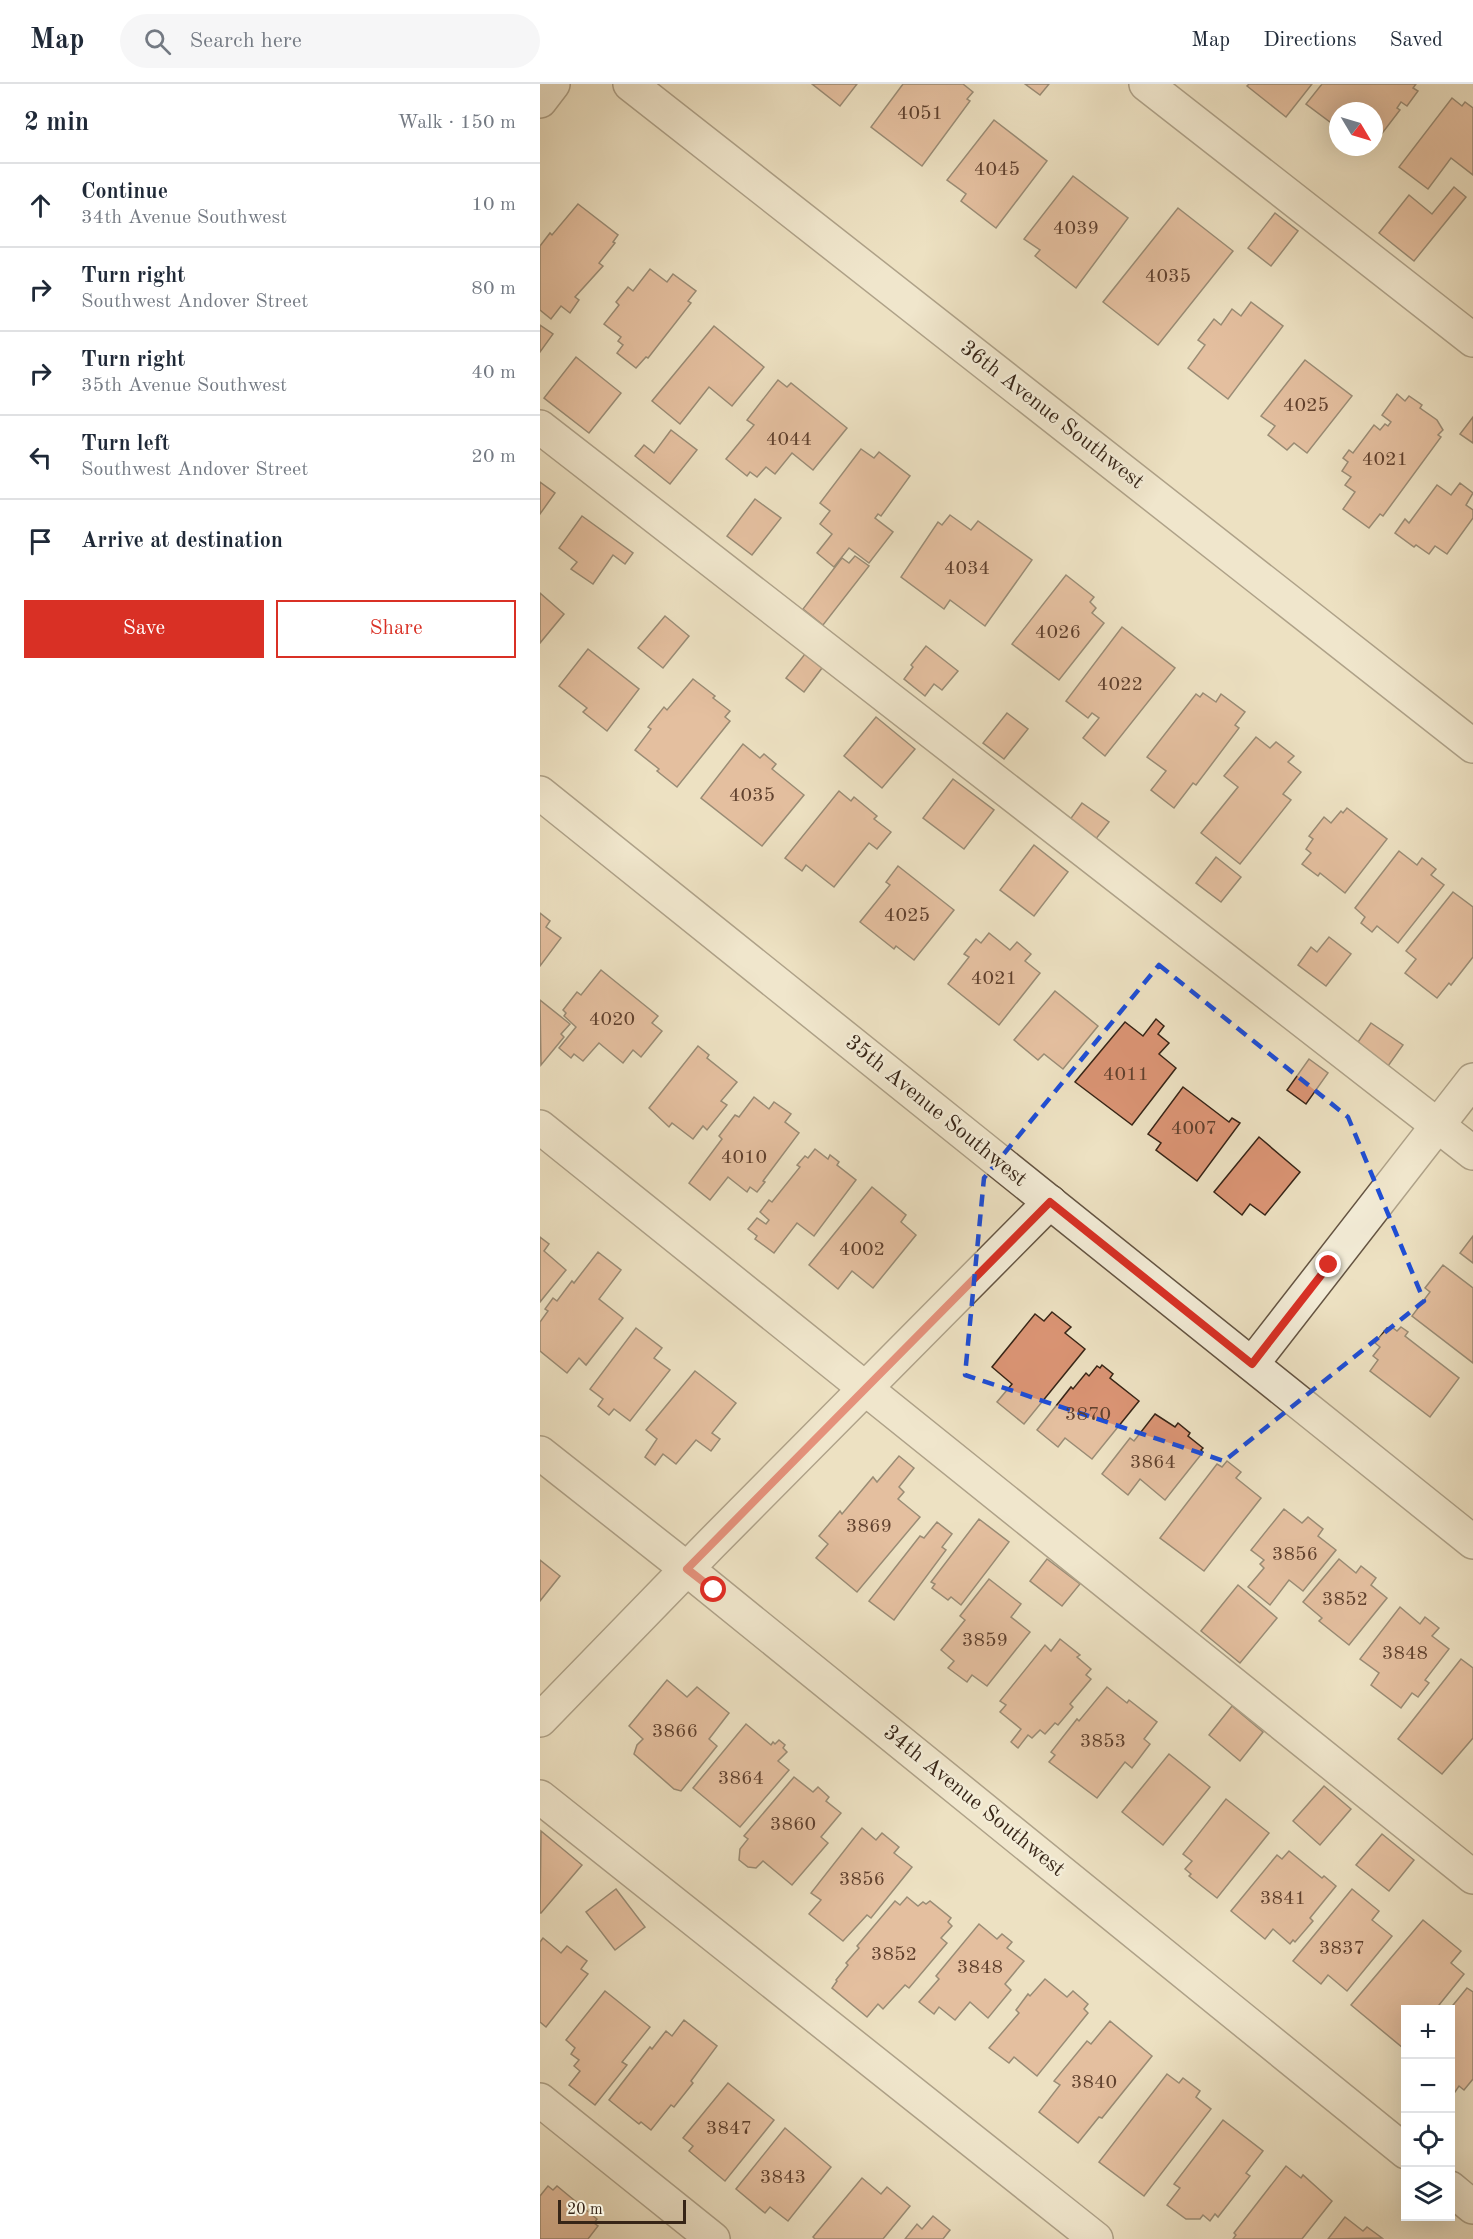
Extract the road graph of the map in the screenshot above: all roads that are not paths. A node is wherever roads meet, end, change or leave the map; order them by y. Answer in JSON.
{"nodes":[{"id":1,"x":553,"y":84,"type":"edge"},
{"id":2,"x":630,"y":84,"type":"edge"},
{"id":3,"x":1146,"y":84,"type":"edge"},
{"id":4,"x":540,"y":101,"type":"edge"},
{"id":5,"x":1473,"y":340,"type":"edge"},
{"id":6,"x":540,"y":427,"type":"edge"},
{"id":7,"x":1473,"y":746,"type":"edge"},
{"id":8,"x":540,"y":793,"type":"edge"},
{"id":9,"x":1473,"y":1080,"type":"edge"},
{"id":10,"x":1438,"y":1125,"type":"junction"},
{"id":11,"x":540,"y":1127,"type":"edge"},
{"id":12,"x":1473,"y":1153,"type":"edge"},
{"id":13,"x":1050,"y":1202,"type":"junction"},
{"id":14,"x":1252,"y":1364,"type":"junction"},
{"id":15,"x":866,"y":1388,"type":"junction"},
{"id":16,"x":540,"y":1454,"type":"edge"},
{"id":17,"x":1473,"y":1542,"type":"edge"},
{"id":18,"x":687,"y":1569,"type":"junction"},
{"id":19,"x":540,"y":1720,"type":"edge"},
{"id":20,"x":540,"y":1797,"type":"edge"},
{"id":21,"x":1473,"y":1877,"type":"edge"},
{"id":22,"x":540,"y":2100,"type":"edge"},
{"id":23,"x":1401,"y":2148,"type":"edge"},
{"id":24,"x":1455,"y":2192,"type":"edge"},
{"id":25,"x":1473,"y":2206,"type":"edge"},
{"id":26,"x":713,"y":2239,"type":"edge"},
{"id":27,"x":1096,"y":2239,"type":"edge"}],
"edges":[{"from":1,"to":4,"type":"street"},
{"from":2,"to":7,"type":"street","name":"36th Avenue Southwest"},
{"from":3,"to":5,"type":"street"},
{"from":6,"to":10,"type":"street"},
{"from":8,"to":13,"type":"street","name":"35th Avenue Southwest"},
{"from":9,"to":10,"type":"street"},
{"from":10,"to":12,"type":"street"},
{"from":10,"to":14,"type":"street"},
{"from":11,"to":15,"type":"street"},
{"from":13,"to":14,"type":"street","name":"35th Avenue Southwest"},
{"from":13,"to":15,"type":"street"},
{"from":14,"to":17,"type":"street","name":"35th Avenue Southwest"},
{"from":15,"to":18,"type":"street"},
{"from":15,"to":21,"type":"street"},
{"from":16,"to":18,"type":"street","name":"34th Avenue Southwest"},
{"from":18,"to":19,"type":"street"},
{"from":18,"to":23,"type":"street","name":"34th Avenue Southwest"},
{"from":20,"to":27,"type":"street"},
{"from":22,"to":26,"type":"street"},
{"from":24,"to":25,"type":"street"}]}
